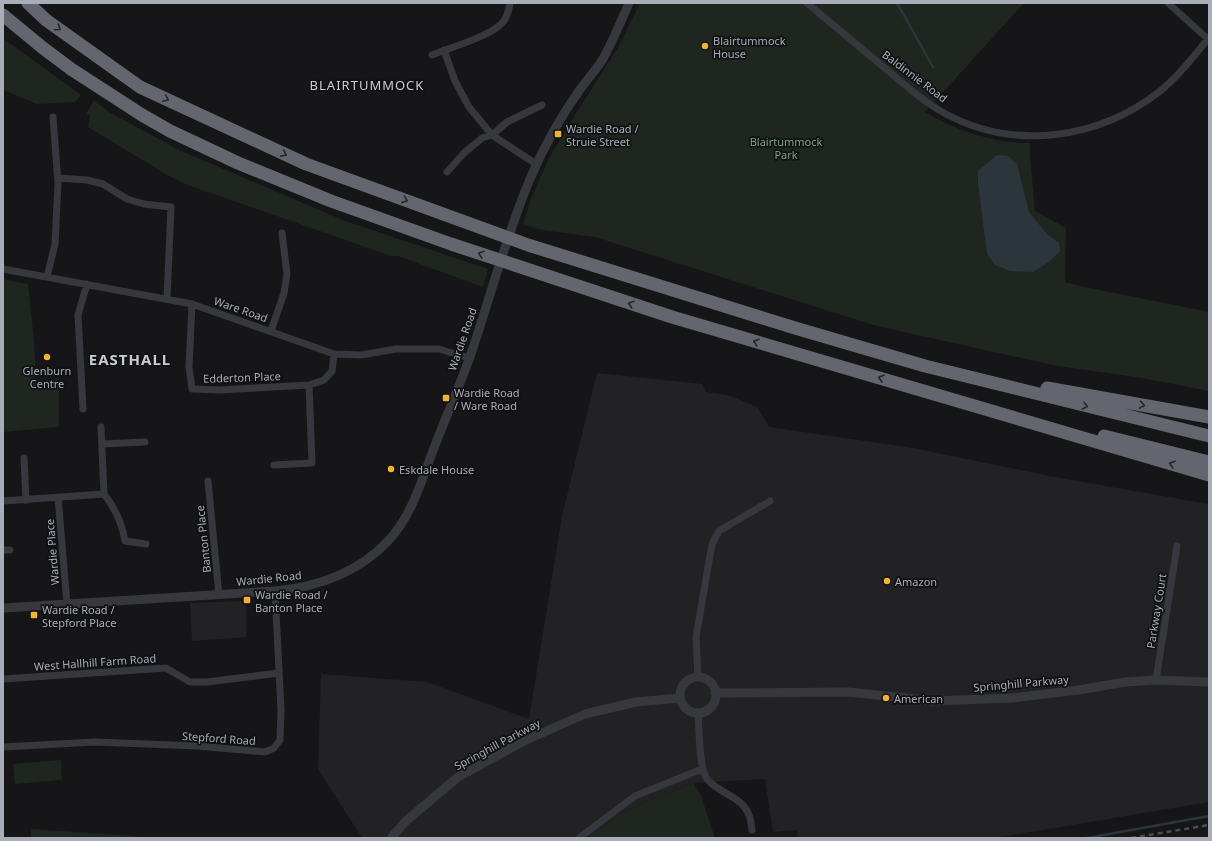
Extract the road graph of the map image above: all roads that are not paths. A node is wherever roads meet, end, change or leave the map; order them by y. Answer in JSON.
{"nodes":[{"id":1,"x":28,"y":3,"type":"edge"},
{"id":2,"x":510,"y":3,"type":"edge"},
{"id":3,"x":629,"y":3,"type":"edge"},
{"id":4,"x":807,"y":3,"type":"edge"},
{"id":5,"x":1168,"y":3,"type":"edge"},
{"id":6,"x":3,"y":15,"type":"edge"},
{"id":7,"x":1209,"y":39,"type":"edge"},
{"id":8,"x":444,"y":50,"type":"junction"},
{"id":9,"x":432,"y":55,"type":"dead end"},
{"id":10,"x":542,"y":105,"type":"dead end"},
{"id":11,"x":53,"y":117,"type":"dead end"},
{"id":12,"x":492,"y":135,"type":"junction"},
{"id":13,"x":536,"y":164,"type":"junction"},
{"id":14,"x":447,"y":172,"type":"dead end"},
{"id":15,"x":58,"y":178,"type":"junction"},
{"id":16,"x":282,"y":233,"type":"dead end"},
{"id":17,"x":3,"y":269,"type":"edge"},
{"id":18,"x":47,"y":277,"type":"junction"},
{"id":19,"x":86,"y":284,"type":"junction"},
{"id":20,"x":167,"y":299,"type":"junction"},
{"id":21,"x":192,"y":304,"type":"junction"},
{"id":22,"x":271,"y":331,"type":"junction"},
{"id":23,"x":334,"y":354,"type":"junction"},
{"id":24,"x":469,"y":358,"type":"junction"},
{"id":25,"x":925,"y":366,"type":"junction"},
{"id":26,"x":309,"y":385,"type":"junction"},
{"id":27,"x":918,"y":389,"type":"junction"},
{"id":28,"x":83,"y":409,"type":"dead end"},
{"id":29,"x":1209,"y":417,"type":"edge"},
{"id":30,"x":101,"y":427,"type":"dead end"},
{"id":31,"x":1209,"y":436,"type":"edge"},
{"id":32,"x":145,"y":442,"type":"dead end"},
{"id":33,"x":102,"y":444,"type":"junction"},
{"id":34,"x":24,"y":458,"type":"dead end"},
{"id":35,"x":1209,"y":462,"type":"edge"},
{"id":36,"x":274,"y":465,"type":"dead end"},
{"id":37,"x":1209,"y":475,"type":"edge"},
{"id":38,"x":208,"y":481,"type":"dead end"},
{"id":39,"x":104,"y":494,"type":"junction"},
{"id":40,"x":58,"y":497,"type":"junction"},
{"id":41,"x":26,"y":500,"type":"junction"},
{"id":42,"x":3,"y":501,"type":"edge"},
{"id":43,"x":770,"y":501,"type":"dead end"},
{"id":44,"x":146,"y":544,"type":"dead end"},
{"id":45,"x":1177,"y":546,"type":"dead end"},
{"id":46,"x":275,"y":591,"type":"junction"},
{"id":47,"x":219,"y":595,"type":"junction"},
{"id":48,"x":67,"y":604,"type":"junction"},
{"id":49,"x":3,"y":608,"type":"edge"},
{"id":50,"x":279,"y":673,"type":"junction"},
{"id":51,"x":698,"y":677,"type":"junction"},
{"id":52,"x":3,"y":679,"type":"edge"},
{"id":53,"x":1156,"y":680,"type":"junction"},
{"id":54,"x":1209,"y":682,"type":"edge"},
{"id":55,"x":716,"y":693,"type":"junction"},
{"id":56,"x":680,"y":698,"type":"junction"},
{"id":57,"x":698,"y":712,"type":"junction"},
{"id":58,"x":3,"y":747,"type":"edge"},
{"id":59,"x":702,"y":769,"type":"junction"},
{"id":60,"x":752,"y":830,"type":"dead end"},
{"id":61,"x":390,"y":838,"type":"edge"},
{"id":62,"x":579,"y":838,"type":"edge"}],
"edges":[{"from":1,"to":25,"type":"highway","one_way":true},
{"from":2,"to":8,"type":"street"},
{"from":3,"to":13,"type":"street","name":"Wardie Road"},
{"from":4,"to":7,"type":"street","name":"Baldinnie Road"},
{"from":5,"to":7,"type":"street"},
{"from":27,"to":6,"type":"highway","one_way":true},
{"from":8,"to":9,"type":"street"},
{"from":8,"to":12,"type":"street"},
{"from":10,"to":12,"type":"street"},
{"from":11,"to":15,"type":"street"},
{"from":12,"to":13,"type":"street"},
{"from":12,"to":14,"type":"street"},
{"from":13,"to":24,"type":"street","name":"Wardie Road"},
{"from":15,"to":18,"type":"street"},
{"from":15,"to":20,"type":"street"},
{"from":16,"to":22,"type":"street"},
{"from":17,"to":18,"type":"street","name":"Ware Road"},
{"from":18,"to":19,"type":"street","name":"Ware Road"},
{"from":19,"to":20,"type":"street","name":"Ware Road"},
{"from":19,"to":28,"type":"street"},
{"from":20,"to":21,"type":"street","name":"Ware Road"},
{"from":21,"to":22,"type":"street","name":"Ware Road"},
{"from":21,"to":26,"type":"street","name":"Edderton Place"},
{"from":22,"to":23,"type":"street","name":"Ware Road"},
{"from":23,"to":24,"type":"street","name":"Ware Road"},
{"from":23,"to":26,"type":"street","name":"Edderton Place"},
{"from":24,"to":46,"type":"street","name":"Wardie Road"},
{"from":25,"to":29,"type":"highway","one_way":true},
{"from":25,"to":31,"type":"highway","one_way":true},
{"from":26,"to":36,"type":"street"},
{"from":27,"to":35,"type":"highway"},
{"from":37,"to":27,"type":"highway","one_way":true},
{"from":30,"to":33,"type":"street"},
{"from":32,"to":33,"type":"street"},
{"from":33,"to":39,"type":"street"},
{"from":34,"to":41,"type":"street"},
{"from":38,"to":47,"type":"street","name":"Banton Place"},
{"from":39,"to":40,"type":"street"},
{"from":39,"to":44,"type":"street"},
{"from":40,"to":41,"type":"street"},
{"from":40,"to":48,"type":"street","name":"Wardie Place"},
{"from":41,"to":42,"type":"street"},
{"from":43,"to":51,"type":"street"},
{"from":45,"to":53,"type":"street","name":"Parkway Court"},
{"from":46,"to":47,"type":"street","name":"Wardie Road"},
{"from":46,"to":50,"type":"street","name":"Stepford Road"},
{"from":47,"to":48,"type":"street","name":"Wardie Road"},
{"from":48,"to":49,"type":"street","name":"Wardie Road"},
{"from":50,"to":52,"type":"street","name":"West Hallhill Farm Road"},
{"from":50,"to":58,"type":"street","name":"Stepford Road"},
{"from":51,"to":55,"type":"street"},
{"from":51,"to":56,"type":"street"},
{"from":53,"to":54,"type":"street","name":"Springhill Parkway"},
{"from":53,"to":55,"type":"street","name":"Springhill Parkway"},
{"from":55,"to":57,"type":"street"},
{"from":56,"to":57,"type":"street"},
{"from":56,"to":61,"type":"street","name":"Springhill Parkway"},
{"from":57,"to":59,"type":"street"},
{"from":59,"to":60,"type":"street"},
{"from":59,"to":62,"type":"street"}]}
